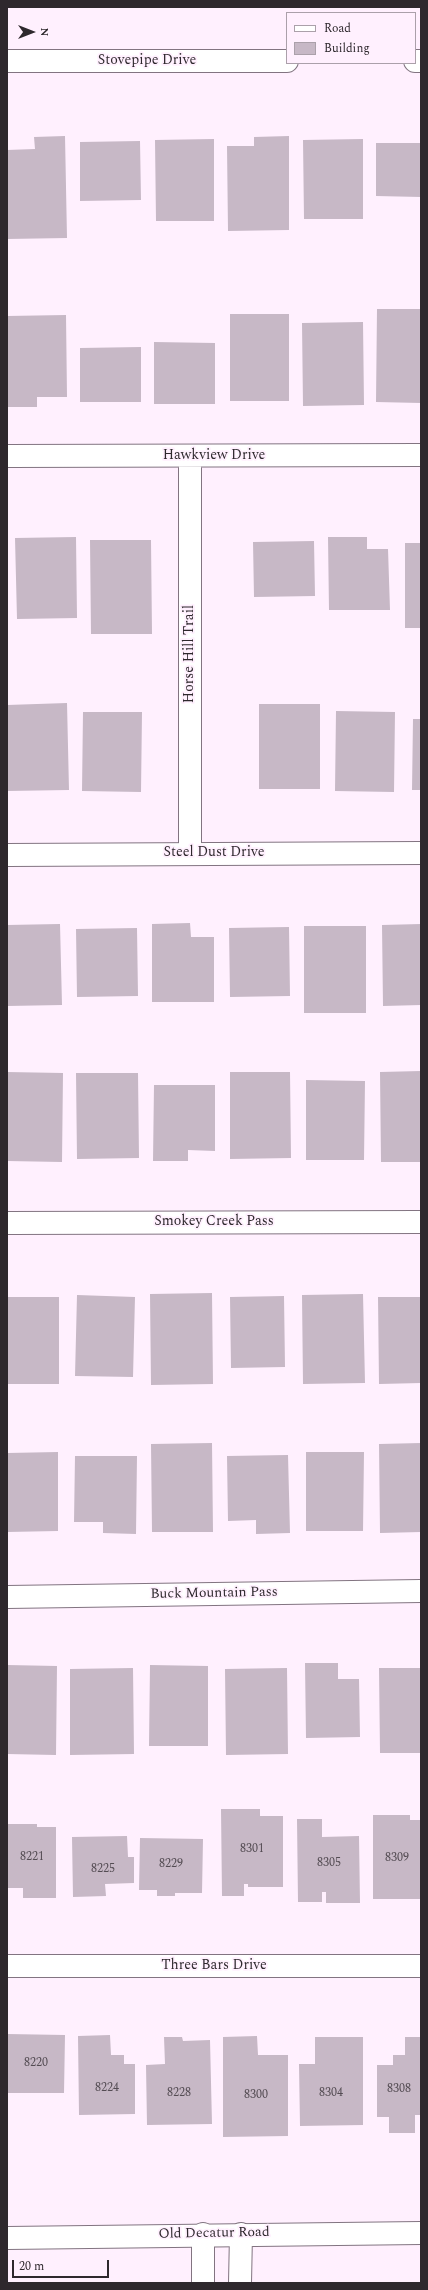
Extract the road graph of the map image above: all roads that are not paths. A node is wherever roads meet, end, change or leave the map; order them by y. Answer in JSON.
{"nodes":[{"id":1,"x":7,"y":61,"type":"edge"},
{"id":2,"x":286,"y":61,"type":"edge"},
{"id":3,"x":421,"y":455,"type":"edge"},
{"id":4,"x":7,"y":456,"type":"edge"},
{"id":5,"x":190,"y":456,"type":"junction"},
{"id":6,"x":190,"y":853,"type":"junction"},
{"id":7,"x":421,"y":853,"type":"edge"},
{"id":8,"x":7,"y":855,"type":"edge"},
{"id":9,"x":421,"y":1222,"type":"edge"},
{"id":10,"x":7,"y":1223,"type":"edge"},
{"id":11,"x":421,"y":1591,"type":"edge"},
{"id":12,"x":7,"y":1596,"type":"edge"},
{"id":13,"x":7,"y":1966,"type":"edge"},
{"id":14,"x":421,"y":1966,"type":"edge"},
{"id":15,"x":421,"y":2233,"type":"edge"},
{"id":16,"x":203,"y":2234,"type":"junction"},
{"id":17,"x":241,"y":2234,"type":"junction"},
{"id":18,"x":7,"y":2238,"type":"edge"},
{"id":19,"x":203,"y":2283,"type":"edge"},
{"id":20,"x":240,"y":2283,"type":"edge"}],
"edges":[{"from":1,"to":2,"type":"street","name":"Stovepipe Drive"},
{"from":3,"to":5,"type":"street","name":"Hawkview Drive"},
{"from":4,"to":5,"type":"street","name":"Hawkview Drive"},
{"from":5,"to":6,"type":"street","name":"Horse Hill Trail"},
{"from":6,"to":7,"type":"street","name":"Steel Dust Drive"},
{"from":6,"to":8,"type":"street","name":"Steel Dust Drive"},
{"from":9,"to":10,"type":"street","name":"Smokey Creek Pass"},
{"from":11,"to":12,"type":"street","name":"Buck Mountain Pass"},
{"from":13,"to":14,"type":"street","name":"Three Bars Drive"},
{"from":15,"to":17,"type":"street","name":"Old Decatur Road"},
{"from":16,"to":17,"type":"street","name":"Old Decatur Road"},
{"from":16,"to":18,"type":"street","name":"Old Decatur Road"},
{"from":16,"to":19,"type":"street"},
{"from":17,"to":20,"type":"street"}]}
